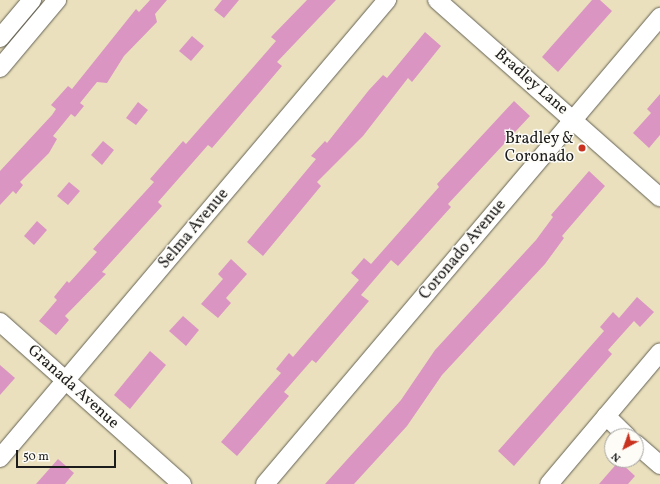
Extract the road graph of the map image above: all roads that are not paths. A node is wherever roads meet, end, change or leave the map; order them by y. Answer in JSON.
{"nodes":[{"id":1,"x":32,"y":0,"type":"edge"},
{"id":2,"x":57,"y":0,"type":"edge"},
{"id":3,"x":387,"y":0,"type":"edge"},
{"id":4,"x":437,"y":0,"type":"edge"},
{"id":5,"x":660,"y":17,"type":"edge"},
{"id":6,"x":0,"y":38,"type":"edge"},
{"id":7,"x":0,"y":68,"type":"edge"},
{"id":8,"x":573,"y":120,"type":"junction"},
{"id":9,"x":660,"y":197,"type":"edge"},
{"id":10,"x":0,"y":322,"type":"edge"},
{"id":11,"x":660,"y":352,"type":"edge"},
{"id":12,"x":66,"y":380,"type":"junction"},
{"id":13,"x":606,"y":416,"type":"junction"},
{"id":14,"x":619,"y":428,"type":"edge"},
{"id":15,"x":644,"y":451,"type":"edge"},
{"id":16,"x":0,"y":458,"type":"edge"},
{"id":17,"x":660,"y":465,"type":"edge"},
{"id":18,"x":182,"y":484,"type":"edge"},
{"id":19,"x":265,"y":484,"type":"edge"},
{"id":20,"x":549,"y":484,"type":"edge"}],
"edges":[{"from":1,"to":6,"type":"street"},
{"from":2,"to":7,"type":"street"},
{"from":3,"to":12,"type":"street","name":"Selma Avenue"},
{"from":4,"to":8,"type":"street","name":"Bradley Lane"},
{"from":5,"to":8,"type":"street","name":"Coronado Avenue"},
{"from":8,"to":9,"type":"street","name":"Bradley Lane"},
{"from":8,"to":19,"type":"street","name":"Coronado Avenue"},
{"from":10,"to":12,"type":"street","name":"Granada Avenue"},
{"from":11,"to":13,"type":"street"},
{"from":12,"to":16,"type":"street","name":"Selma Avenue"},
{"from":12,"to":18,"type":"street","name":"Granada Avenue"},
{"from":13,"to":14,"type":"street"},
{"from":13,"to":20,"type":"street"},
{"from":15,"to":17,"type":"street"}]}
